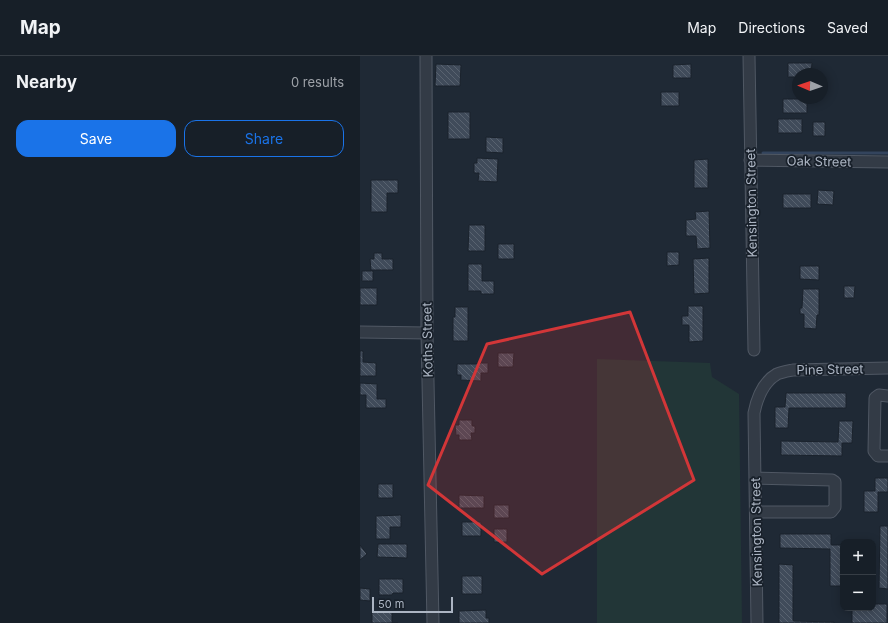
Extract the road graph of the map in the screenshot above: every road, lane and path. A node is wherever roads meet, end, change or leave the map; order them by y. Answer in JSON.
{"nodes":[{"id":1,"x":426,"y":56,"type":"edge"},
{"id":2,"x":749,"y":56,"type":"edge"},
{"id":3,"x":750,"y":160,"type":"junction"},
{"id":4,"x":888,"y":162,"type":"edge"},
{"id":5,"x":360,"y":332,"type":"edge"},
{"id":6,"x":427,"y":333,"type":"junction"},
{"id":7,"x":754,"y":350,"type":"dead end"},
{"id":8,"x":888,"y":368,"type":"edge"},
{"id":9,"x":774,"y":376,"type":"joint"},
{"id":10,"x":888,"y":396,"type":"edge"},
{"id":11,"x":888,"y":456,"type":"edge"},
{"id":12,"x":755,"y":478,"type":"junction"},
{"id":13,"x":756,"y":512,"type":"junction"},
{"id":14,"x":433,"y":623,"type":"edge"},
{"id":15,"x":757,"y":623,"type":"edge"}],
"edges":[{"from":1,"to":6,"type":"street","name":"Koths Street"},
{"from":2,"to":3,"type":"street","name":"Kensington Street"},
{"from":3,"to":4,"type":"street","name":"Oak Street"},
{"from":3,"to":7,"type":"street","name":"Kensington Street"},
{"from":5,"to":6,"type":"street"},
{"from":6,"to":14,"type":"street","name":"Koths Street"},
{"from":8,"to":9,"type":"street","name":"Pine Street"},
{"from":9,"to":12,"type":"street","name":"Kensington Street"},
{"from":10,"to":11,"type":"street"},
{"from":12,"to":13,"type":"street","name":"Kensington Street"},
{"from":12,"to":13,"type":"street"},
{"from":13,"to":15,"type":"street","name":"Kensington Street"}]}
